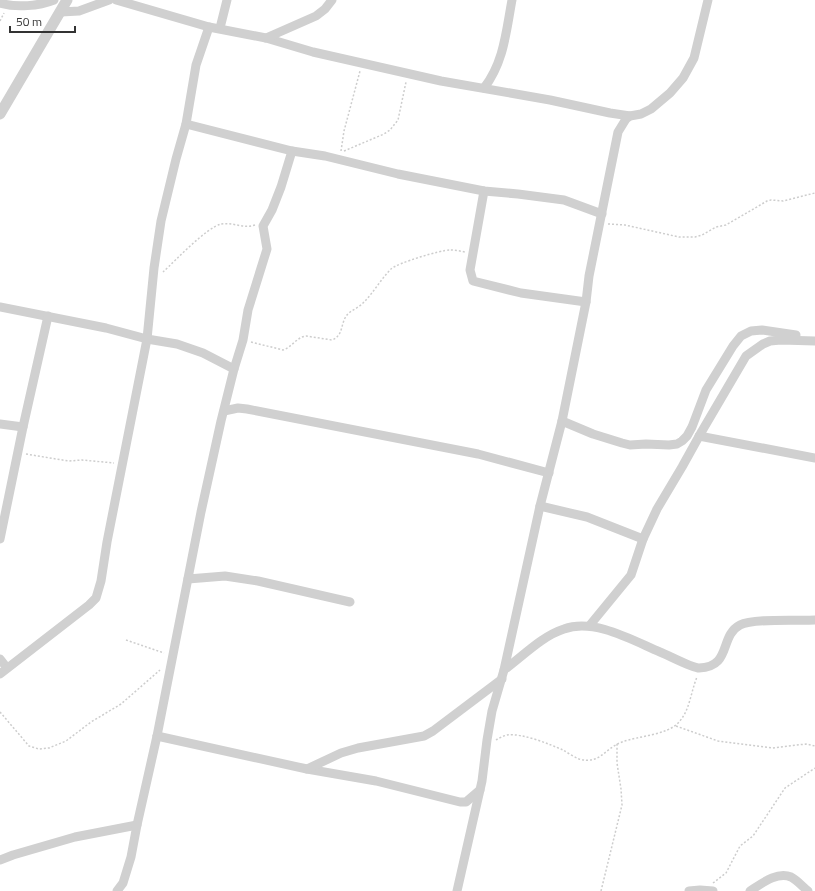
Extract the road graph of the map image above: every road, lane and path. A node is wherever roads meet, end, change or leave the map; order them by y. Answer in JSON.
{"nodes":[{"id":1,"x":54,"y":0,"type":"edge"},
{"id":2,"x":67,"y":0,"type":"edge"},
{"id":3,"x":108,"y":0,"type":"edge"},
{"id":4,"x":116,"y":0,"type":"edge"},
{"id":5,"x":227,"y":0,"type":"edge"},
{"id":6,"x":332,"y":0,"type":"edge"},
{"id":7,"x":512,"y":0,"type":"edge"},
{"id":8,"x":708,"y":0,"type":"edge"},
{"id":9,"x":0,"y":3,"type":"edge"},
{"id":10,"x":61,"y":12,"type":"junction"},
{"id":11,"x":209,"y":27,"type":"junction"},
{"id":12,"x":220,"y":28,"type":"junction"},
{"id":13,"x":266,"y":38,"type":"junction"},
{"id":14,"x":362,"y":63,"type":"junction"},
{"id":15,"x":409,"y":73,"type":"junction"},
{"id":16,"x":484,"y":88,"type":"junction"},
{"id":17,"x":0,"y":114,"type":"edge"},
{"id":18,"x":610,"y":114,"type":"junction"},
{"id":19,"x":630,"y":116,"type":"junction"},
{"id":20,"x":186,"y":124,"type":"junction"},
{"id":21,"x":618,"y":132,"type":"junction"},
{"id":22,"x":292,"y":151,"type":"junction"},
{"id":23,"x":484,"y":191,"type":"junction"},
{"id":24,"x":815,"y":192,"type":"edge"},
{"id":25,"x":268,"y":216,"type":"junction"},
{"id":26,"x":601,"y":218,"type":"junction"},
{"id":27,"x":473,"y":252,"type":"junction"},
{"id":28,"x":153,"y":282,"type":"junction"},
{"id":29,"x":586,"y":302,"type":"junction"},
{"id":30,"x":0,"y":307,"type":"edge"},
{"id":31,"x":48,"y":316,"type":"junction"},
{"id":32,"x":147,"y":339,"type":"junction"},
{"id":33,"x":815,"y":339,"type":"edge"},
{"id":34,"x":243,"y":340,"type":"junction"},
{"id":35,"x":234,"y":369,"type":"junction"},
{"id":36,"x":228,"y":394,"type":"junction"},
{"id":37,"x":238,"y":408,"type":"junction"},
{"id":38,"x":224,"y":411,"type":"junction"},
{"id":39,"x":562,"y":421,"type":"junction"},
{"id":40,"x":0,"y":424,"type":"edge"},
{"id":41,"x":23,"y":427,"type":"junction"},
{"id":42,"x":699,"y":436,"type":"junction"},
{"id":43,"x":18,"y":453,"type":"junction"},
{"id":44,"x":815,"y":458,"type":"edge"},
{"id":45,"x":122,"y":465,"type":"junction"},
{"id":46,"x":549,"y":473,"type":"junction"},
{"id":47,"x":540,"y":506,"type":"junction"},
{"id":48,"x":0,"y":539,"type":"edge"},
{"id":49,"x":643,"y":539,"type":"junction"},
{"id":50,"x":188,"y":579,"type":"junction"},
{"id":51,"x":350,"y":602,"type":"dead end"},
{"id":52,"x":815,"y":620,"type":"edge"},
{"id":53,"x":590,"y":625,"type":"junction"},
{"id":54,"x":126,"y":640,"type":"dead end"},
{"id":55,"x":173,"y":656,"type":"junction"},
{"id":56,"x":0,"y":659,"type":"edge"},
{"id":57,"x":162,"y":668,"type":"dead end"},
{"id":58,"x":701,"y":668,"type":"junction"},
{"id":59,"x":3,"y":671,"type":"edge"},
{"id":60,"x":503,"y":674,"type":"junction"},
{"id":61,"x":0,"y":712,"type":"edge"},
{"id":62,"x":676,"y":726,"type":"junction"},
{"id":63,"x":157,"y":736,"type":"junction"},
{"id":64,"x":617,"y":744,"type":"junction"},
{"id":65,"x":815,"y":746,"type":"edge"},
{"id":66,"x":486,"y":749,"type":"junction"},
{"id":67,"x":815,"y":768,"type":"edge"},
{"id":68,"x":307,"y":769,"type":"junction"},
{"id":69,"x":480,"y":790,"type":"junction"},
{"id":70,"x":137,"y":825,"type":"junction"},
{"id":71,"x":0,"y":860,"type":"edge"},
{"id":72,"x":708,"y":890,"type":"edge"},
{"id":73,"x":117,"y":891,"type":"edge"},
{"id":74,"x":457,"y":891,"type":"edge"},
{"id":75,"x":602,"y":891,"type":"edge"},
{"id":76,"x":689,"y":891,"type":"edge"},
{"id":77,"x":750,"y":891,"type":"edge"},
{"id":78,"x":808,"y":891,"type":"edge"}],
"edges":[{"from":1,"to":9,"type":"street"},
{"from":2,"to":10,"type":"street"},
{"from":3,"to":10,"type":"street"},
{"from":4,"to":11,"type":"street"},
{"from":5,"to":12,"type":"street"},
{"from":6,"to":13,"type":"street"},
{"from":7,"to":16,"type":"street"},
{"from":8,"to":19,"type":"street"},
{"from":10,"to":17,"type":"street"},
{"from":11,"to":12,"type":"street"},
{"from":11,"to":20,"type":"street"},
{"from":12,"to":13,"type":"street"},
{"from":13,"to":14,"type":"street"},
{"from":14,"to":15,"type":"street"},
{"from":14,"to":15,"type":"path"},
{"from":15,"to":16,"type":"street"},
{"from":16,"to":18,"type":"street"},
{"from":18,"to":19,"type":"street"},
{"from":18,"to":21,"type":"street"},
{"from":19,"to":21,"type":"street"},
{"from":20,"to":22,"type":"street"},
{"from":20,"to":28,"type":"street"},
{"from":21,"to":26,"type":"street"},
{"from":22,"to":23,"type":"street"},
{"from":22,"to":25,"type":"street"},
{"from":23,"to":26,"type":"street"},
{"from":23,"to":27,"type":"street"},
{"from":24,"to":26,"type":"path"},
{"from":25,"to":28,"type":"path"},
{"from":25,"to":34,"type":"street"},
{"from":26,"to":29,"type":"street"},
{"from":27,"to":29,"type":"street"},
{"from":27,"to":34,"type":"path"},
{"from":28,"to":32,"type":"street"},
{"from":29,"to":39,"type":"street"},
{"from":30,"to":31,"type":"street"},
{"from":31,"to":32,"type":"street"},
{"from":31,"to":41,"type":"street"},
{"from":32,"to":35,"type":"street"},
{"from":32,"to":45,"type":"street"},
{"from":33,"to":39,"type":"street"},
{"from":33,"to":42,"type":"street"},
{"from":34,"to":35,"type":"street"},
{"from":35,"to":36,"type":"street"},
{"from":36,"to":37,"type":"street"},
{"from":36,"to":38,"type":"street"},
{"from":37,"to":38,"type":"street"},
{"from":37,"to":46,"type":"street"},
{"from":38,"to":50,"type":"street"},
{"from":39,"to":46,"type":"street"},
{"from":40,"to":41,"type":"street"},
{"from":41,"to":43,"type":"street"},
{"from":42,"to":44,"type":"street"},
{"from":42,"to":49,"type":"street"},
{"from":43,"to":45,"type":"path"},
{"from":43,"to":48,"type":"street"},
{"from":45,"to":59,"type":"street"},
{"from":46,"to":47,"type":"street"},
{"from":47,"to":49,"type":"street"},
{"from":47,"to":60,"type":"street"},
{"from":49,"to":53,"type":"street"},
{"from":50,"to":51,"type":"street"},
{"from":50,"to":55,"type":"street"},
{"from":52,"to":58,"type":"street"},
{"from":53,"to":58,"type":"street"},
{"from":53,"to":60,"type":"street"},
{"from":54,"to":55,"type":"path"},
{"from":55,"to":63,"type":"street"},
{"from":56,"to":59,"type":"street"},
{"from":57,"to":61,"type":"path"},
{"from":58,"to":62,"type":"path"},
{"from":60,"to":66,"type":"street"},
{"from":60,"to":68,"type":"street"},
{"from":62,"to":64,"type":"path"},
{"from":62,"to":65,"type":"path"},
{"from":63,"to":68,"type":"street"},
{"from":63,"to":70,"type":"street"},
{"from":64,"to":66,"type":"path"},
{"from":64,"to":75,"type":"path"},
{"from":66,"to":69,"type":"street"},
{"from":67,"to":72,"type":"path"},
{"from":68,"to":69,"type":"street"},
{"from":69,"to":74,"type":"street"},
{"from":70,"to":71,"type":"street"},
{"from":70,"to":73,"type":"street"},
{"from":72,"to":76,"type":"street"},
{"from":77,"to":78,"type":"street"}]}
